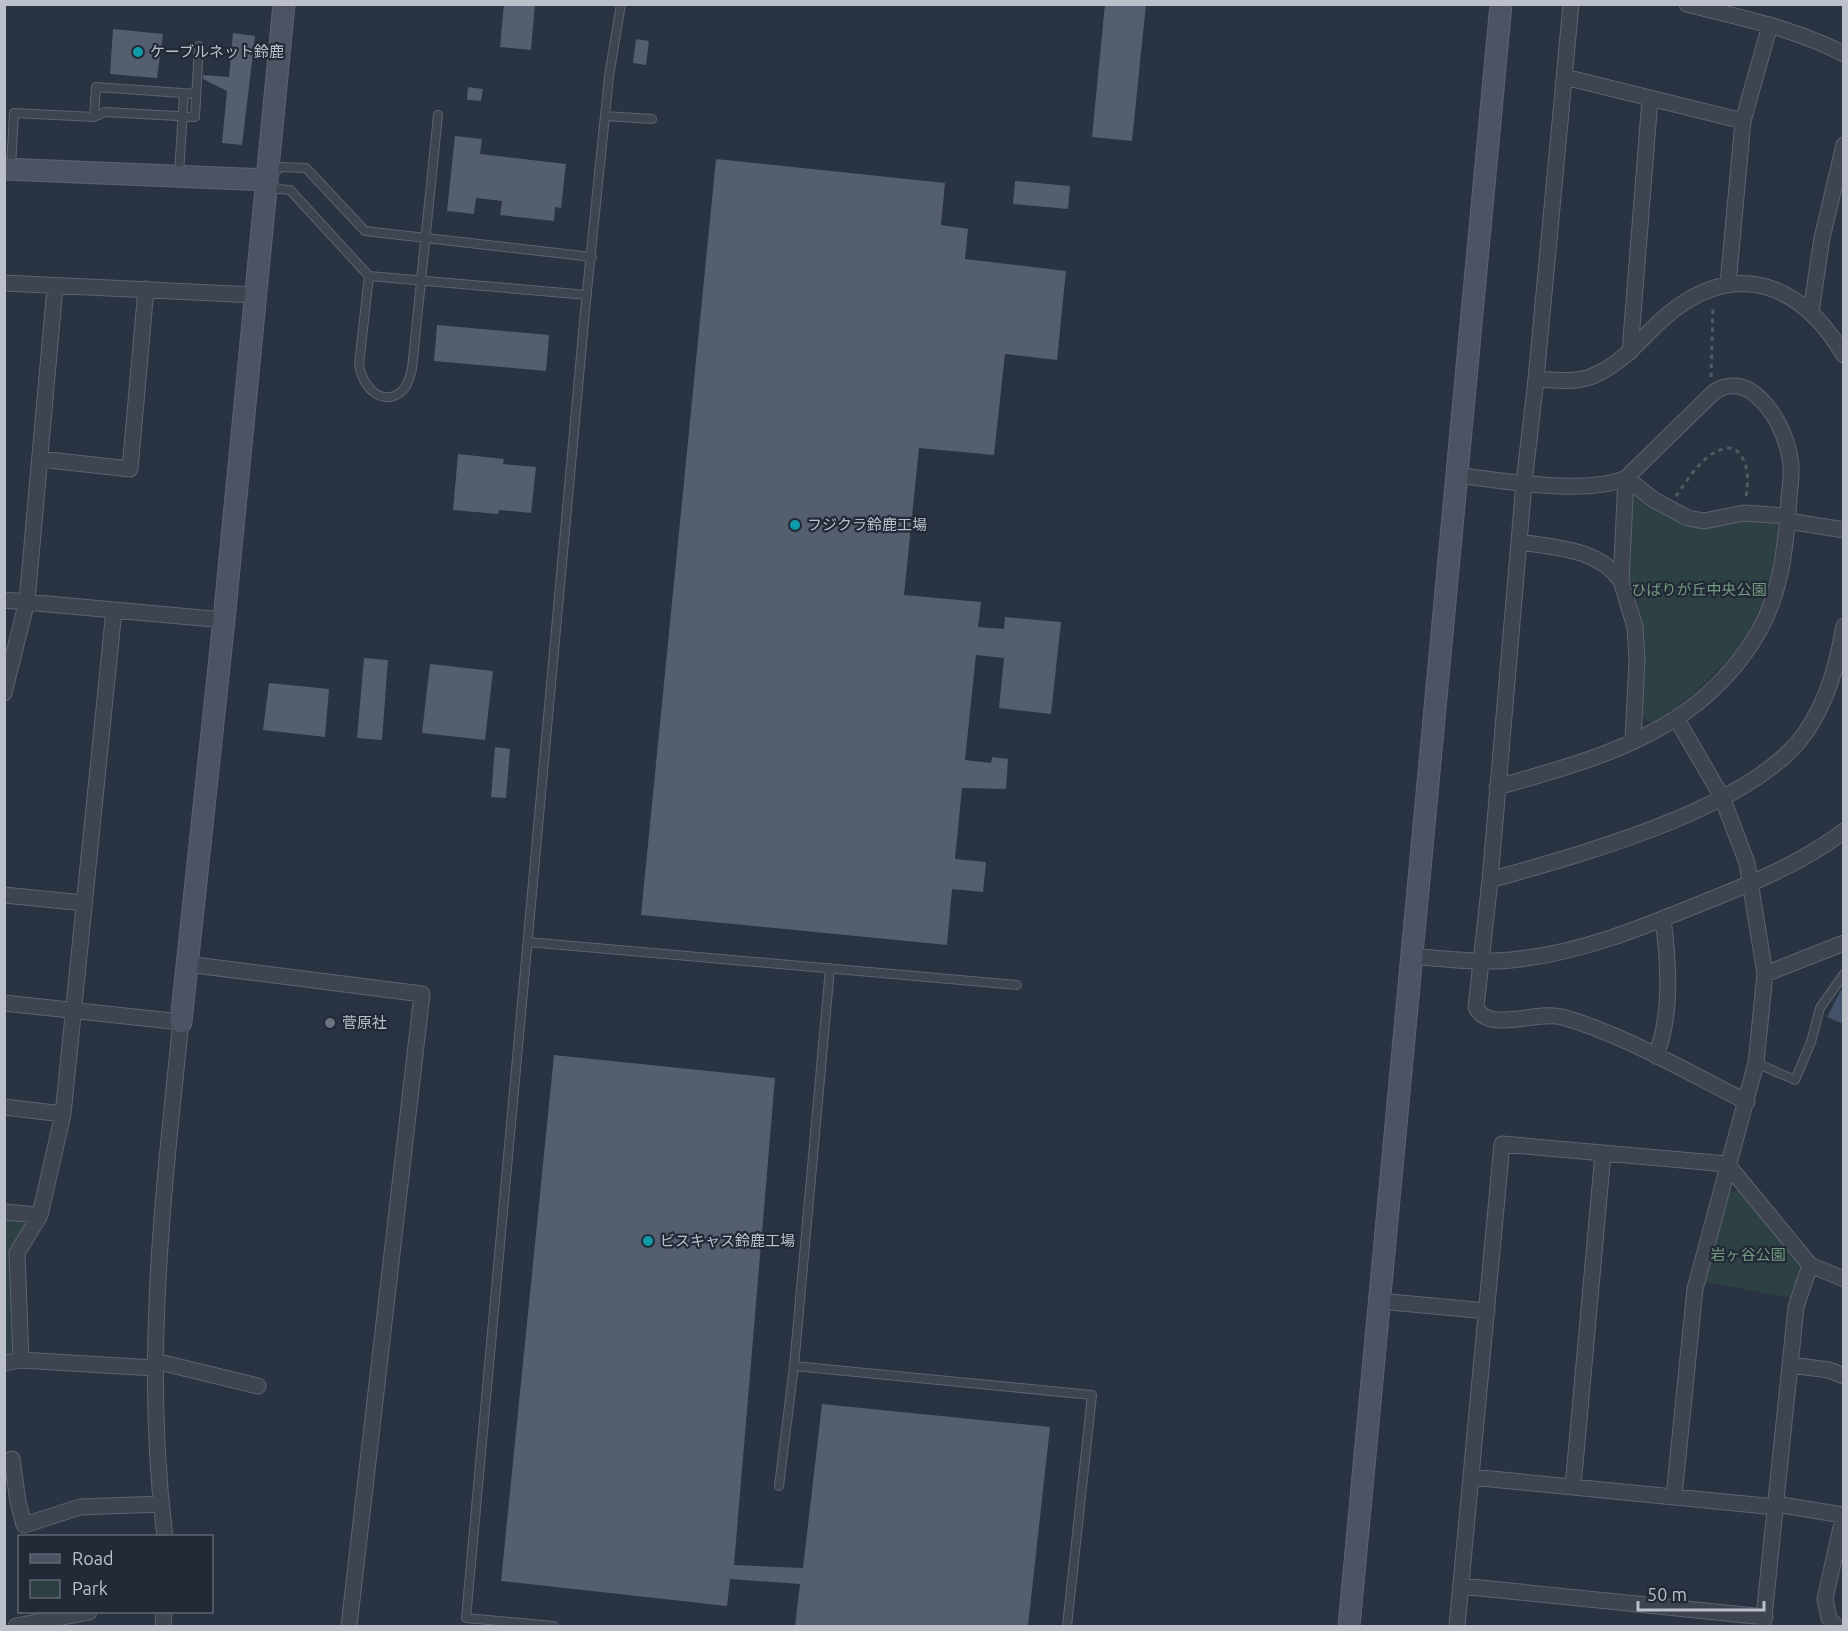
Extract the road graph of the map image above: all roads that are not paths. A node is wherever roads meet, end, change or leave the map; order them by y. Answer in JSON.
{"nodes":[{"id":1,"x":284,"y":4,"type":"edge"},
{"id":2,"x":621,"y":4,"type":"edge"},
{"id":3,"x":1502,"y":4,"type":"edge"},
{"id":4,"x":1571,"y":4,"type":"edge"},
{"id":5,"x":1687,"y":4,"type":"edge"},
{"id":6,"x":1770,"y":25,"type":"junction"},
{"id":7,"x":199,"y":45,"type":"dead end"},
{"id":8,"x":1844,"y":54,"type":"edge"},
{"id":9,"x":1565,"y":77,"type":"junction"},
{"id":10,"x":184,"y":94,"type":"junction"},
{"id":11,"x":196,"y":94,"type":"junction"},
{"id":12,"x":1650,"y":99,"type":"junction"},
{"id":13,"x":438,"y":115,"type":"dead end"},
{"id":14,"x":182,"y":116,"type":"junction"},
{"id":15,"x":605,"y":116,"type":"junction"},
{"id":16,"x":94,"y":117,"type":"junction"},
{"id":17,"x":652,"y":118,"type":"dead end"},
{"id":18,"x":1743,"y":121,"type":"junction"},
{"id":19,"x":1844,"y":145,"type":"edge"},
{"id":20,"x":8,"y":169,"type":"edge"},
{"id":21,"x":179,"y":176,"type":"junction"},
{"id":22,"x":267,"y":180,"type":"junction"},
{"id":23,"x":425,"y":238,"type":"junction"},
{"id":24,"x":592,"y":256,"type":"junction"},
{"id":25,"x":369,"y":276,"type":"junction"},
{"id":26,"x":421,"y":282,"type":"junction"},
{"id":27,"x":4,"y":283,"type":"edge"},
{"id":28,"x":55,"y":286,"type":"junction"},
{"id":29,"x":1720,"y":287,"type":"junction"},
{"id":30,"x":146,"y":289,"type":"junction"},
{"id":31,"x":255,"y":295,"type":"junction"},
{"id":32,"x":587,"y":295,"type":"junction"},
{"id":33,"x":1811,"y":312,"type":"junction"},
{"id":34,"x":1630,"y":352,"type":"junction"},
{"id":35,"x":1844,"y":355,"type":"edge"},
{"id":36,"x":1536,"y":379,"type":"junction"},
{"id":37,"x":40,"y":459,"type":"junction"},
{"id":38,"x":1455,"y":475,"type":"junction"},
{"id":39,"x":1626,"y":478,"type":"junction"},
{"id":40,"x":1524,"y":483,"type":"junction"},
{"id":41,"x":1788,"y":518,"type":"junction"},
{"id":42,"x":1844,"y":530,"type":"edge"},
{"id":43,"x":1520,"y":542,"type":"junction"},
{"id":44,"x":1622,"y":581,"type":"junction"},
{"id":45,"x":4,"y":600,"type":"edge"},
{"id":46,"x":27,"y":602,"type":"junction"},
{"id":47,"x":114,"y":610,"type":"junction"},
{"id":48,"x":224,"y":620,"type":"junction"},
{"id":49,"x":1844,"y":626,"type":"edge"},
{"id":50,"x":4,"y":693,"type":"edge"},
{"id":51,"x":1676,"y":718,"type":"junction"},
{"id":52,"x":1634,"y":740,"type":"junction"},
{"id":53,"x":1497,"y":788,"type":"junction"},
{"id":54,"x":1722,"y":797,"type":"junction"},
{"id":55,"x":1844,"y":831,"type":"edge"},
{"id":56,"x":1490,"y":880,"type":"junction"},
{"id":57,"x":1750,"y":884,"type":"junction"},
{"id":58,"x":4,"y":896,"type":"edge"},
{"id":59,"x":84,"y":903,"type":"junction"},
{"id":60,"x":1663,"y":919,"type":"junction"},
{"id":61,"x":528,"y":942,"type":"junction"},
{"id":62,"x":1842,"y":948,"type":"edge"},
{"id":63,"x":1410,"y":956,"type":"junction"},
{"id":64,"x":1482,"y":962,"type":"junction"},
{"id":65,"x":187,"y":964,"type":"junction"},
{"id":66,"x":830,"y":968,"type":"junction"},
{"id":67,"x":1765,"y":974,"type":"junction"},
{"id":68,"x":1844,"y":974,"type":"edge"},
{"id":69,"x":1017,"y":985,"type":"dead end"},
{"id":70,"x":4,"y":1003,"type":"edge"},
{"id":71,"x":74,"y":1010,"type":"junction"},
{"id":72,"x":181,"y":1023,"type":"junction"},
{"id":73,"x":1656,"y":1056,"type":"junction"},
{"id":74,"x":1756,"y":1063,"type":"junction"},
{"id":75,"x":1747,"y":1102,"type":"junction"},
{"id":76,"x":4,"y":1107,"type":"edge"},
{"id":77,"x":63,"y":1114,"type":"junction"},
{"id":78,"x":1603,"y":1154,"type":"junction"},
{"id":79,"x":1727,"y":1164,"type":"junction"},
{"id":80,"x":4,"y":1212,"type":"edge"},
{"id":81,"x":40,"y":1215,"type":"junction"},
{"id":82,"x":1810,"y":1265,"type":"junction"},
{"id":83,"x":1844,"y":1279,"type":"edge"},
{"id":84,"x":1379,"y":1301,"type":"junction"},
{"id":85,"x":1487,"y":1311,"type":"junction"},
{"id":86,"x":21,"y":1360,"type":"junction"},
{"id":87,"x":4,"y":1363,"type":"edge"},
{"id":88,"x":155,"y":1365,"type":"junction"},
{"id":89,"x":1791,"y":1365,"type":"junction"},
{"id":90,"x":795,"y":1366,"type":"junction"},
{"id":91,"x":1844,"y":1376,"type":"edge"},
{"id":92,"x":258,"y":1386,"type":"dead end"},
{"id":93,"x":4,"y":1462,"type":"edge"},
{"id":94,"x":1471,"y":1477,"type":"junction"},
{"id":95,"x":778,"y":1486,"type":"dead end"},
{"id":96,"x":1573,"y":1487,"type":"junction"},
{"id":97,"x":1674,"y":1496,"type":"junction"},
{"id":98,"x":161,"y":1504,"type":"junction"},
{"id":99,"x":1776,"y":1505,"type":"junction"},
{"id":100,"x":1843,"y":1514,"type":"edge"},
{"id":101,"x":165,"y":1535,"type":"edge"},
{"id":102,"x":1461,"y":1586,"type":"junction"},
{"id":103,"x":79,"y":1613,"type":"edge"},
{"id":104,"x":1764,"y":1622,"type":"edge"},
{"id":105,"x":1838,"y":1623,"type":"edge"},
{"id":106,"x":16,"y":1626,"type":"edge"},
{"id":107,"x":349,"y":1626,"type":"edge"},
{"id":108,"x":554,"y":1626,"type":"edge"},
{"id":109,"x":1066,"y":1626,"type":"edge"},
{"id":110,"x":1349,"y":1626,"type":"edge"},
{"id":111,"x":1457,"y":1626,"type":"edge"}],
"edges":[{"from":1,"to":22,"type":"street"},
{"from":2,"to":15,"type":"lane"},
{"from":3,"to":38,"type":"street"},
{"from":4,"to":9,"type":"street"},
{"from":5,"to":6,"type":"street"},
{"from":6,"to":8,"type":"street"},
{"from":6,"to":18,"type":"street"},
{"from":7,"to":11,"type":"lane"},
{"from":9,"to":12,"type":"street"},
{"from":9,"to":36,"type":"street"},
{"from":10,"to":11,"type":"lane"},
{"from":10,"to":14,"type":"lane"},
{"from":10,"to":16,"type":"lane"},
{"from":11,"to":14,"type":"lane"},
{"from":12,"to":18,"type":"street"},
{"from":12,"to":34,"type":"street"},
{"from":13,"to":23,"type":"lane"},
{"from":14,"to":16,"type":"lane"},
{"from":14,"to":21,"type":"lane"},
{"from":15,"to":17,"type":"lane"},
{"from":15,"to":24,"type":"lane"},
{"from":16,"to":20,"type":"lane"},
{"from":18,"to":29,"type":"street"},
{"from":19,"to":33,"type":"street"},
{"from":20,"to":21,"type":"street"},
{"from":21,"to":22,"type":"street"},
{"from":22,"to":23,"type":"lane"},
{"from":22,"to":25,"type":"lane"},
{"from":22,"to":31,"type":"street"},
{"from":23,"to":24,"type":"lane"},
{"from":23,"to":26,"type":"lane"},
{"from":24,"to":32,"type":"lane"},
{"from":25,"to":26,"type":"lane"},
{"from":25,"to":26,"type":"lane"},
{"from":26,"to":32,"type":"lane"},
{"from":27,"to":28,"type":"street"},
{"from":28,"to":30,"type":"street"},
{"from":28,"to":37,"type":"street"},
{"from":29,"to":33,"type":"street"},
{"from":29,"to":34,"type":"street"},
{"from":30,"to":31,"type":"street"},
{"from":30,"to":37,"type":"street"},
{"from":31,"to":48,"type":"street"},
{"from":32,"to":61,"type":"lane"},
{"from":33,"to":35,"type":"street"},
{"from":34,"to":36,"type":"street"},
{"from":36,"to":40,"type":"street"},
{"from":37,"to":46,"type":"street"},
{"from":38,"to":40,"type":"street"},
{"from":38,"to":63,"type":"street"},
{"from":39,"to":40,"type":"street"},
{"from":39,"to":41,"type":"street"},
{"from":39,"to":41,"type":"street"},
{"from":39,"to":44,"type":"street"},
{"from":40,"to":43,"type":"street"},
{"from":41,"to":42,"type":"street"},
{"from":41,"to":51,"type":"street"},
{"from":43,"to":44,"type":"street"},
{"from":43,"to":53,"type":"street"},
{"from":44,"to":52,"type":"street"},
{"from":45,"to":46,"type":"street"},
{"from":46,"to":47,"type":"street"},
{"from":46,"to":50,"type":"street"},
{"from":47,"to":48,"type":"street"},
{"from":47,"to":59,"type":"street"},
{"from":48,"to":65,"type":"street"},
{"from":49,"to":54,"type":"street"},
{"from":51,"to":52,"type":"street"},
{"from":51,"to":54,"type":"street"},
{"from":52,"to":53,"type":"street"},
{"from":53,"to":56,"type":"street"},
{"from":54,"to":56,"type":"street"},
{"from":54,"to":57,"type":"street"},
{"from":55,"to":57,"type":"street"},
{"from":56,"to":64,"type":"street"},
{"from":57,"to":60,"type":"street"},
{"from":57,"to":67,"type":"street"},
{"from":58,"to":59,"type":"street"},
{"from":59,"to":71,"type":"street"},
{"from":60,"to":64,"type":"street"},
{"from":60,"to":73,"type":"street"},
{"from":61,"to":66,"type":"lane"},
{"from":61,"to":108,"type":"lane"},
{"from":62,"to":67,"type":"street"},
{"from":63,"to":64,"type":"street"},
{"from":63,"to":84,"type":"street"},
{"from":64,"to":73,"type":"street"},
{"from":65,"to":72,"type":"street"},
{"from":65,"to":107,"type":"street"},
{"from":66,"to":69,"type":"lane"},
{"from":66,"to":90,"type":"lane"},
{"from":67,"to":74,"type":"street"},
{"from":68,"to":74,"type":"lane"},
{"from":70,"to":71,"type":"street"},
{"from":71,"to":72,"type":"street"},
{"from":71,"to":77,"type":"street"},
{"from":72,"to":88,"type":"street"},
{"from":73,"to":75,"type":"street"},
{"from":74,"to":75,"type":"street"},
{"from":75,"to":79,"type":"street"},
{"from":76,"to":77,"type":"street"},
{"from":77,"to":81,"type":"street"},
{"from":78,"to":79,"type":"street"},
{"from":78,"to":85,"type":"street"},
{"from":78,"to":96,"type":"street"},
{"from":79,"to":82,"type":"street"},
{"from":79,"to":97,"type":"street"},
{"from":80,"to":81,"type":"street"},
{"from":81,"to":86,"type":"street"},
{"from":82,"to":83,"type":"street"},
{"from":82,"to":89,"type":"street"},
{"from":84,"to":85,"type":"street"},
{"from":84,"to":110,"type":"street"},
{"from":85,"to":94,"type":"street"},
{"from":86,"to":87,"type":"street"},
{"from":86,"to":88,"type":"street"},
{"from":88,"to":92,"type":"street"},
{"from":88,"to":98,"type":"street"},
{"from":89,"to":91,"type":"street"},
{"from":89,"to":99,"type":"street"},
{"from":90,"to":95,"type":"lane"},
{"from":90,"to":109,"type":"lane"},
{"from":93,"to":98,"type":"street"},
{"from":94,"to":96,"type":"street"},
{"from":94,"to":102,"type":"street"},
{"from":96,"to":97,"type":"street"},
{"from":97,"to":99,"type":"street"},
{"from":98,"to":101,"type":"street"},
{"from":99,"to":100,"type":"street"},
{"from":99,"to":104,"type":"street"},
{"from":100,"to":105,"type":"street"},
{"from":102,"to":104,"type":"street"},
{"from":102,"to":111,"type":"street"},
{"from":103,"to":106,"type":"street"}]}
